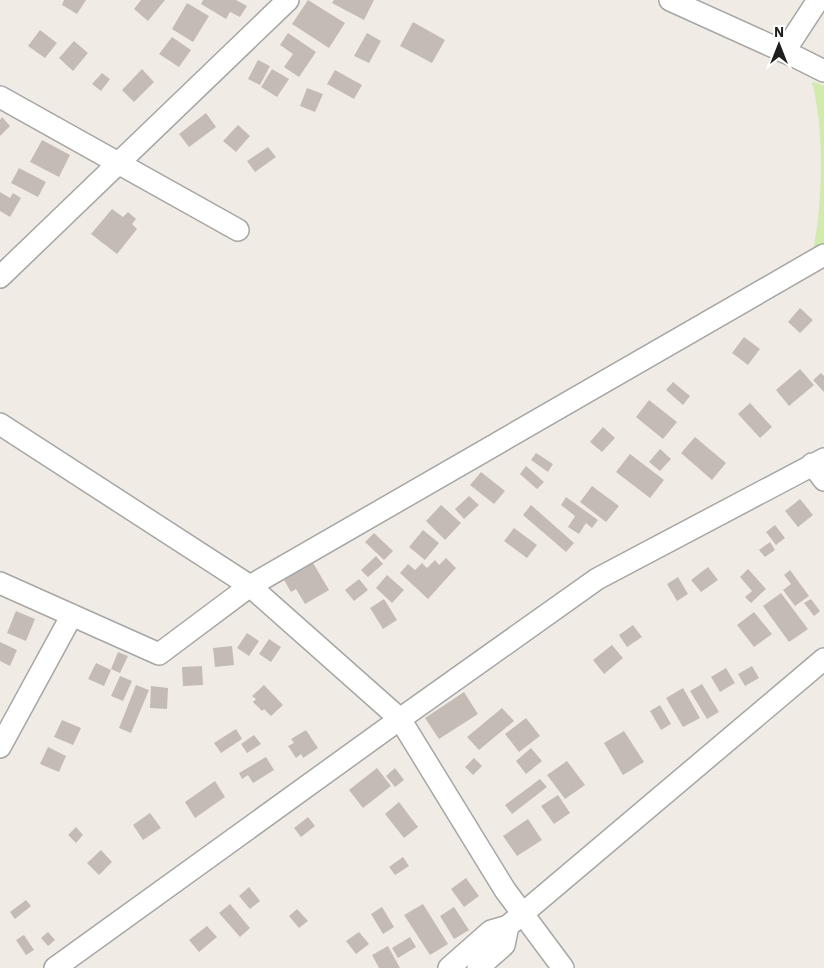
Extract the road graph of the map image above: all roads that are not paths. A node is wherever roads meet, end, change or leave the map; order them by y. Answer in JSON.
{"nodes":[{"id":1,"x":288,"y":0,"type":"edge"},
{"id":2,"x":670,"y":0,"type":"edge"},
{"id":3,"x":818,"y":0,"type":"edge"},
{"id":4,"x":784,"y":52,"type":"junction"},
{"id":5,"x":824,"y":71,"type":"edge"},
{"id":6,"x":0,"y":97,"type":"edge"},
{"id":7,"x":119,"y":162,"type":"junction"},
{"id":8,"x":238,"y":230,"type":"dead end"},
{"id":9,"x":824,"y":255,"type":"edge"},
{"id":10,"x":0,"y":277,"type":"edge"},
{"id":11,"x":0,"y":424,"type":"edge"},
{"id":12,"x":820,"y":468,"type":"edge"},
{"id":13,"x":0,"y":583,"type":"edge"},
{"id":14,"x":250,"y":586,"type":"junction"},
{"id":15,"x":72,"y":615,"type":"junction"},
{"id":16,"x":824,"y":658,"type":"edge"},
{"id":17,"x":400,"y":719,"type":"junction"},
{"id":18,"x":0,"y":747,"type":"edge"},
{"id":19,"x":515,"y":920,"type":"junction"},
{"id":20,"x":55,"y":968,"type":"edge"},
{"id":21,"x":450,"y":968,"type":"edge"},
{"id":22,"x":478,"y":968,"type":"edge"},
{"id":23,"x":563,"y":968,"type":"edge"}],
"edges":[{"from":1,"to":7,"type":"street"},
{"from":2,"to":4,"type":"street"},
{"from":3,"to":4,"type":"street"},
{"from":4,"to":5,"type":"street"},
{"from":6,"to":7,"type":"street"},
{"from":7,"to":8,"type":"street"},
{"from":7,"to":10,"type":"street"},
{"from":9,"to":14,"type":"street"},
{"from":11,"to":14,"type":"street"},
{"from":12,"to":17,"type":"street"},
{"from":13,"to":15,"type":"street"},
{"from":14,"to":15,"type":"street"},
{"from":14,"to":17,"type":"street"},
{"from":15,"to":18,"type":"street"},
{"from":16,"to":19,"type":"street"},
{"from":17,"to":19,"type":"street"},
{"from":17,"to":20,"type":"street"},
{"from":19,"to":21,"type":"street"},
{"from":19,"to":22,"type":"street"},
{"from":19,"to":23,"type":"street"}]}
